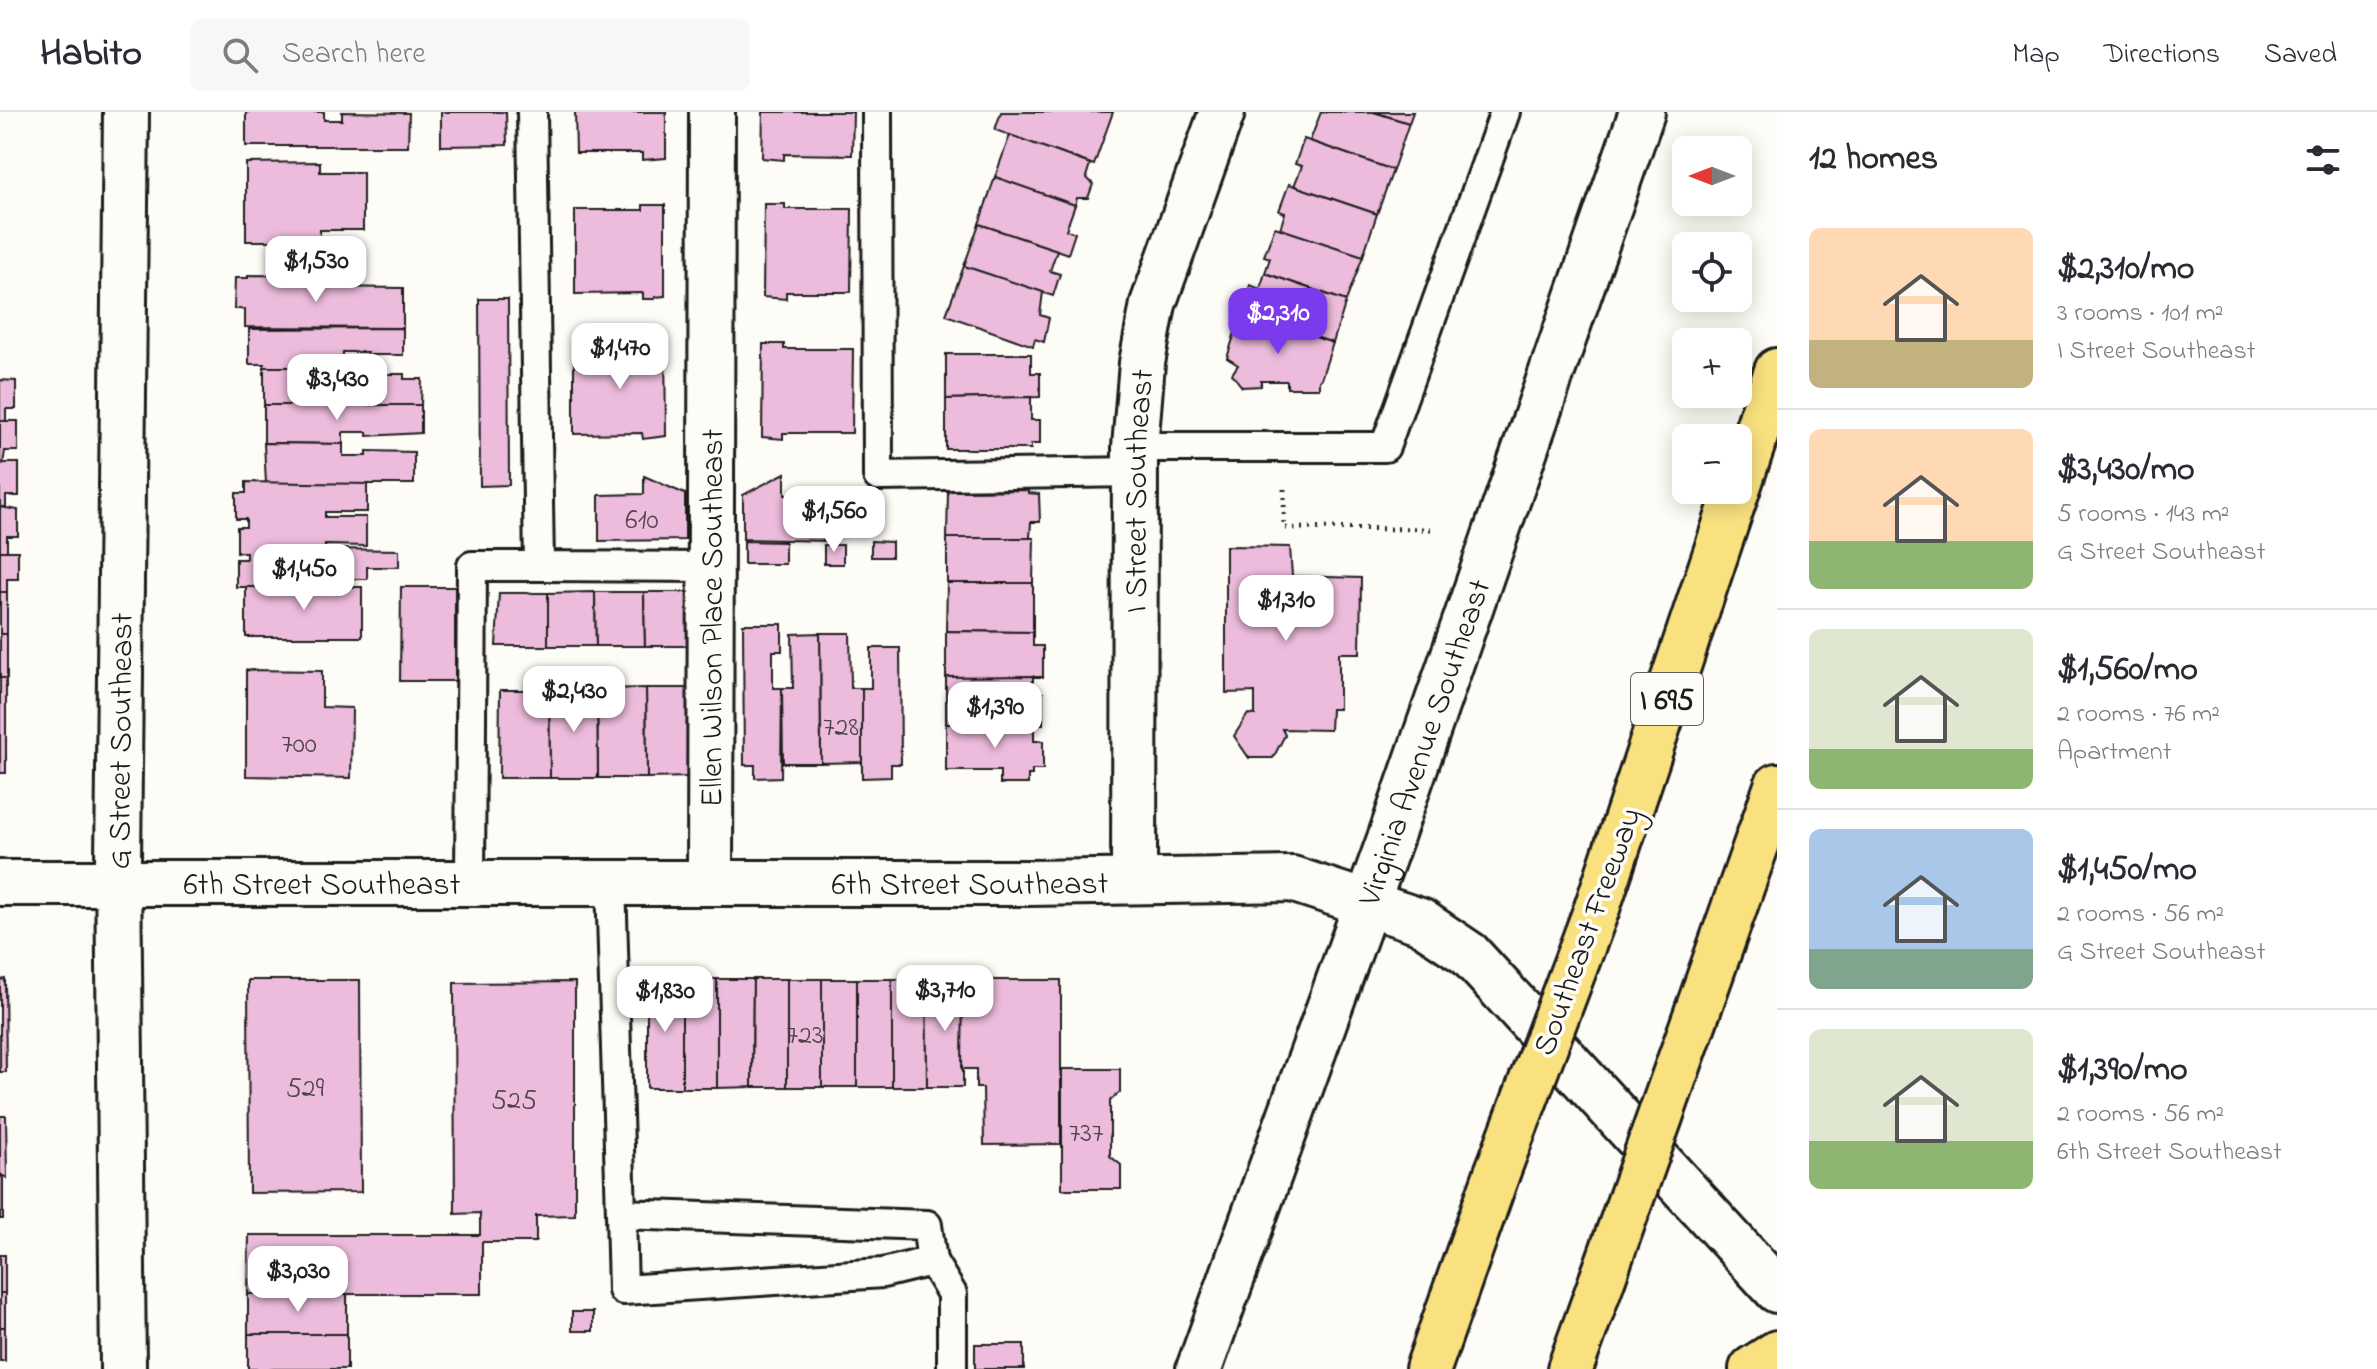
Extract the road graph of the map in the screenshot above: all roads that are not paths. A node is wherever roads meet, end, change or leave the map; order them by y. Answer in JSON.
{"nodes":[{"id":1,"x":126,"y":112,"type":"edge"},
{"id":2,"x":532,"y":112,"type":"edge"},
{"id":3,"x":712,"y":112,"type":"edge"},
{"id":4,"x":877,"y":112,"type":"edge"},
{"id":5,"x":1222,"y":112,"type":"edge"},
{"id":6,"x":1505,"y":112,"type":"edge"},
{"id":7,"x":1642,"y":112,"type":"edge"},
{"id":8,"x":1777,"y":371,"type":"edge"},
{"id":9,"x":1752,"y":447,"type":"edge"},
{"id":10,"x":1135,"y":460,"type":"junction"},
{"id":11,"x":1733,"y":504,"type":"edge"},
{"id":12,"x":539,"y":566,"type":"junction"},
{"id":13,"x":711,"y":567,"type":"junction"},
{"id":14,"x":1777,"y":786,"type":"edge"},
{"id":15,"x":1134,"y":881,"type":"junction"},
{"id":16,"x":470,"y":882,"type":"junction"},
{"id":17,"x":611,"y":882,"type":"junction"},
{"id":18,"x":710,"y":882,"type":"junction"},
{"id":19,"x":0,"y":883,"type":"edge"},
{"id":20,"x":118,"y":883,"type":"junction"},
{"id":21,"x":1366,"y":904,"type":"junction"},
{"id":22,"x":621,"y":1214,"type":"junction"},
{"id":23,"x":932,"y":1261,"type":"junction"},
{"id":24,"x":1777,"y":1290,"type":"edge"},
{"id":25,"x":1777,"y":1353,"type":"edge"},
{"id":26,"x":123,"y":1369,"type":"edge"},
{"id":27,"x":952,"y":1369,"type":"edge"},
{"id":28,"x":1199,"y":1369,"type":"edge"},
{"id":29,"x":1428,"y":1369,"type":"edge"},
{"id":30,"x":1570,"y":1369,"type":"edge"},
{"id":31,"x":1752,"y":1369,"type":"edge"}],
"edges":[{"from":1,"to":20,"type":"street","name":"G Street Southeast"},
{"from":2,"to":12,"type":"lane"},
{"from":3,"to":13,"type":"street","name":"Ellen Wilson Place Southeast"},
{"from":4,"to":10,"type":"lane"},
{"from":5,"to":10,"type":"street","name":"I Street Southeast"},
{"from":6,"to":10,"type":"lane"},
{"from":7,"to":21,"type":"street","name":"Virginia Avenue Southeast"},
{"from":8,"to":9,"type":"highway","name":"Southeast Freeway","number":"I 695"},
{"from":10,"to":15,"type":"street","name":"I Street Southeast"},
{"from":11,"to":29,"type":"highway","name":"Southeast Freeway","number":"I 695","bridge":true},
{"from":12,"to":13,"type":"lane"},
{"from":12,"to":16,"type":"lane"},
{"from":13,"to":18,"type":"street","name":"Ellen Wilson Place Southeast"},
{"from":14,"to":30,"type":"highway","bridge":true},
{"from":15,"to":18,"type":"street","name":"6th Street Southeast"},
{"from":15,"to":21,"type":"street","name":"6th Street Southeast"},
{"from":16,"to":17,"type":"street","name":"6th Street Southeast"},
{"from":16,"to":20,"type":"street","name":"6th Street Southeast"},
{"from":17,"to":18,"type":"street","name":"6th Street Southeast"},
{"from":17,"to":22,"type":"lane"},
{"from":19,"to":20,"type":"street","name":"6th Street Southeast"},
{"from":20,"to":26,"type":"street","name":"G Street Southeast"},
{"from":21,"to":24,"type":"street","name":"6th Street Southeast"},
{"from":21,"to":28,"type":"street","name":"Virginia Avenue Southeast"},
{"from":22,"to":23,"type":"lane"},
{"from":22,"to":23,"type":"lane"},
{"from":23,"to":27,"type":"lane"},
{"from":25,"to":31,"type":"highway"}]}
